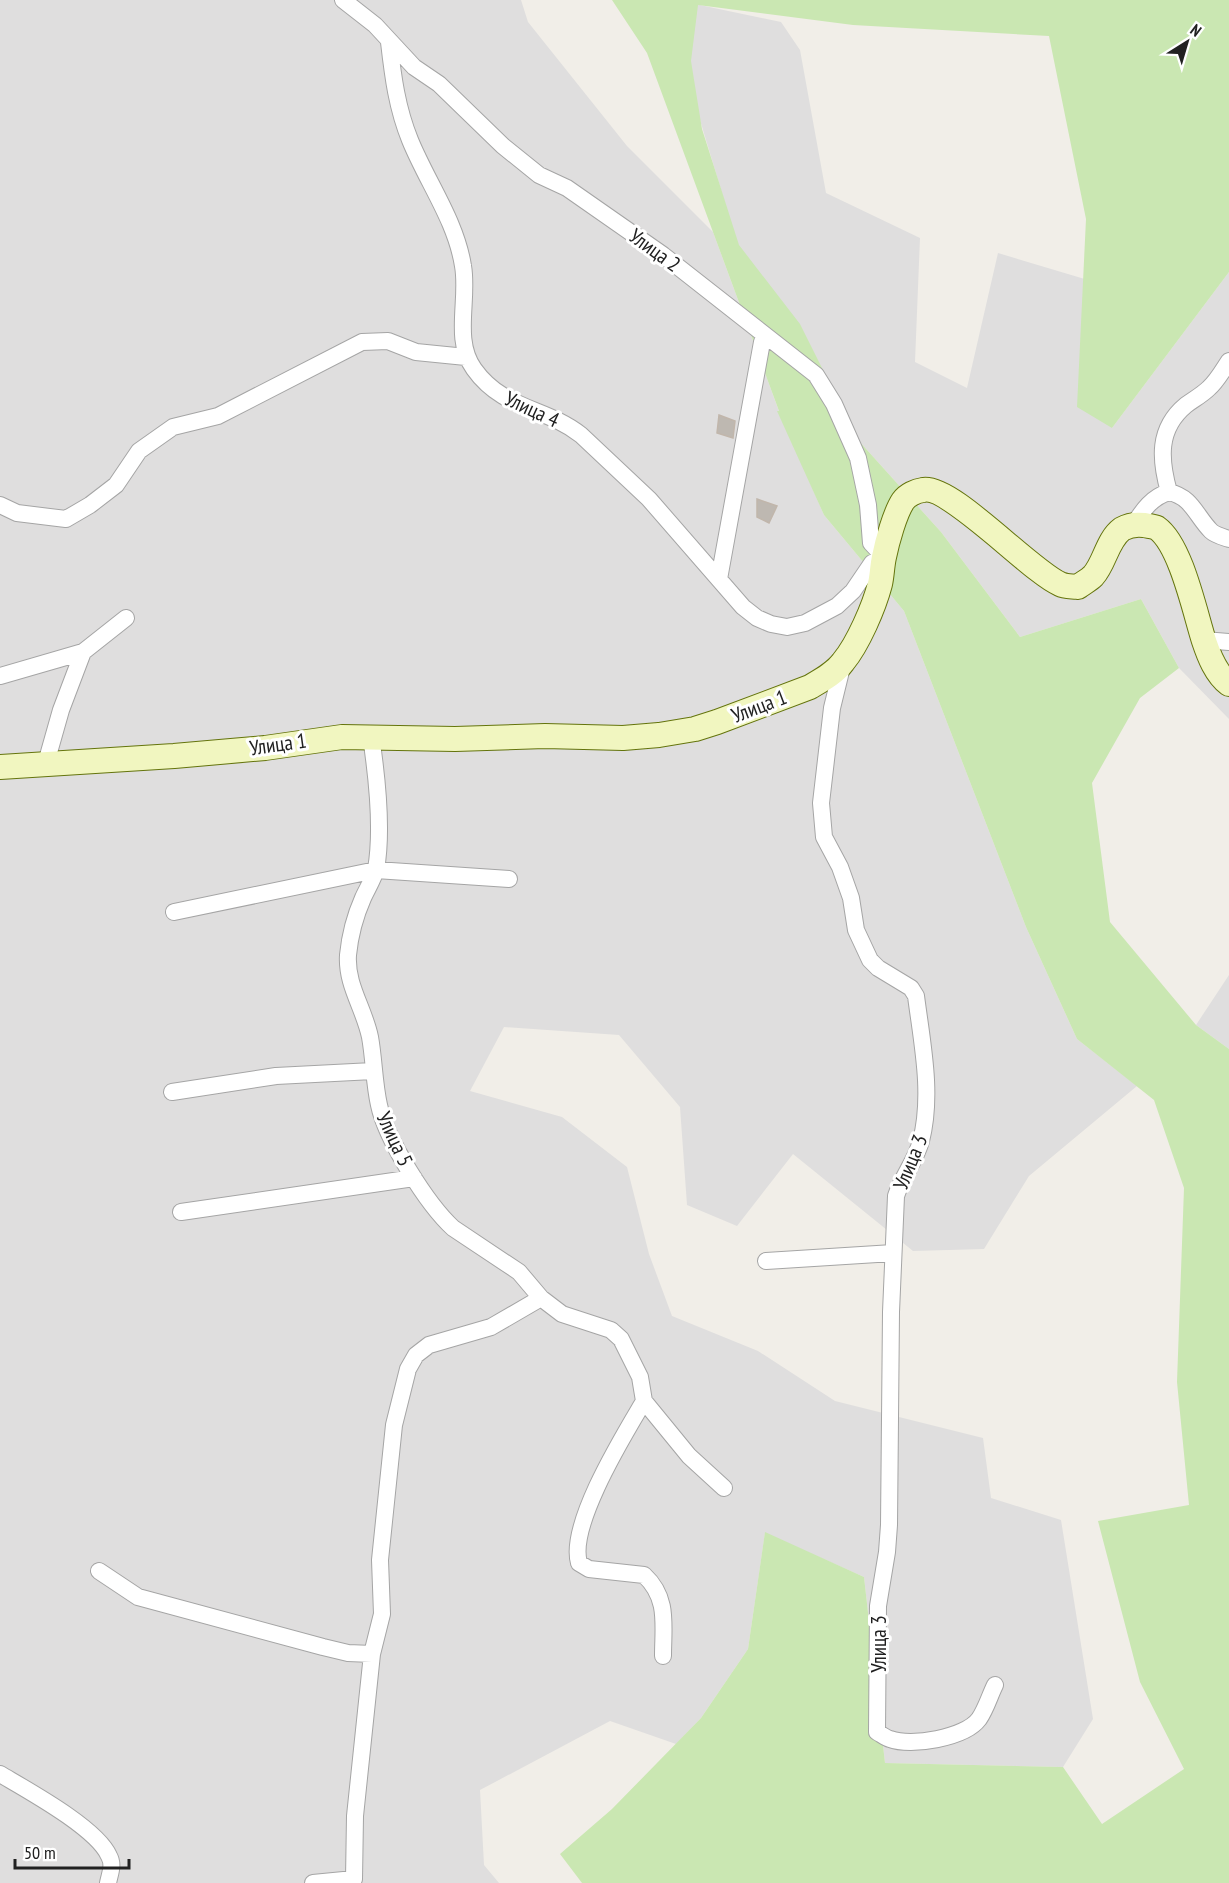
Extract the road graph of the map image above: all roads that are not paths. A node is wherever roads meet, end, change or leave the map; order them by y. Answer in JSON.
{"nodes":[{"id":1,"x":343,"y":0,"type":"edge"},
{"id":2,"x":389,"y":42,"type":"junction"},
{"id":3,"x":762,"y":342,"type":"dead end"},
{"id":4,"x":466,"y":357,"type":"junction"},
{"id":5,"x":1229,"y":361,"type":"edge"},
{"id":6,"x":1169,"y":492,"type":"junction"},
{"id":7,"x":0,"y":505,"type":"edge"},
{"id":8,"x":1134,"y":524,"type":"junction"},
{"id":9,"x":1229,"y":539,"type":"edge"},
{"id":10,"x":884,"y":557,"type":"junction"},
{"id":11,"x":719,"y":579,"type":"junction"},
{"id":12,"x":126,"y":618,"type":"dead end"},
{"id":13,"x":1204,"y":640,"type":"junction"},
{"id":14,"x":1229,"y":642,"type":"edge"},
{"id":15,"x":83,"y":652,"type":"junction"},
{"id":16,"x":843,"y":662,"type":"junction"},
{"id":17,"x":0,"y":676,"type":"edge"},
{"id":18,"x":1229,"y":684,"type":"edge"},
{"id":19,"x":371,"y":737,"type":"junction"},
{"id":20,"x":46,"y":764,"type":"junction"},
{"id":21,"x":0,"y":767,"type":"edge"},
{"id":22,"x":376,"y":870,"type":"junction"},
{"id":23,"x":509,"y":879,"type":"dead end"},
{"id":24,"x":174,"y":912,"type":"dead end"},
{"id":25,"x":374,"y":1071,"type":"junction"},
{"id":26,"x":172,"y":1092,"type":"dead end"},
{"id":27,"x":414,"y":1178,"type":"junction"},
{"id":28,"x":182,"y":1212,"type":"dead end"},
{"id":29,"x":893,"y":1253,"type":"junction"},
{"id":30,"x":766,"y":1261,"type":"dead end"},
{"id":31,"x":541,"y":1298,"type":"junction"},
{"id":32,"x":644,"y":1401,"type":"junction"},
{"id":33,"x":724,"y":1488,"type":"dead end"},
{"id":34,"x":99,"y":1571,"type":"dead end"},
{"id":35,"x":372,"y":1654,"type":"junction"},
{"id":36,"x":663,"y":1656,"type":"dead end"},
{"id":37,"x":995,"y":1684,"type":"dead end"},
{"id":38,"x":0,"y":1774,"type":"edge"},
{"id":39,"x":108,"y":1883,"type":"edge"},
{"id":40,"x":313,"y":1883,"type":"edge"}],
"edges":[{"from":1,"to":2,"type":"street","name":"Улица 2"},
{"from":2,"to":4,"type":"street"},
{"from":2,"to":10,"type":"street","name":"Улица 2"},
{"from":3,"to":11,"type":"street"},
{"from":4,"to":7,"type":"street"},
{"from":4,"to":11,"type":"street","name":"Улица 4"},
{"from":5,"to":6,"type":"street"},
{"from":6,"to":8,"type":"street"},
{"from":6,"to":9,"type":"street"},
{"from":8,"to":10,"type":"main road","name":"Улица 1"},
{"from":8,"to":13,"type":"main road"},
{"from":10,"to":11,"type":"street","name":"Улица 4"},
{"from":10,"to":16,"type":"main road","name":"Улица 1"},
{"from":12,"to":15,"type":"street"},
{"from":13,"to":14,"type":"street"},
{"from":13,"to":18,"type":"main road"},
{"from":15,"to":17,"type":"street"},
{"from":15,"to":20,"type":"street"},
{"from":16,"to":19,"type":"main road","name":"Улица 1"},
{"from":16,"to":29,"type":"street","name":"Улица 3"},
{"from":19,"to":20,"type":"main road","name":"Улица 1"},
{"from":19,"to":22,"type":"street","name":"Улица 5"},
{"from":20,"to":21,"type":"main road","name":"Улица 1"},
{"from":22,"to":23,"type":"street"},
{"from":22,"to":24,"type":"street"},
{"from":22,"to":25,"type":"street","name":"Улица 5"},
{"from":25,"to":26,"type":"street"},
{"from":25,"to":27,"type":"street","name":"Улица 5"},
{"from":27,"to":28,"type":"street"},
{"from":27,"to":31,"type":"street","name":"Улица 5"},
{"from":29,"to":30,"type":"street"},
{"from":29,"to":37,"type":"street","name":"Улица 3"},
{"from":31,"to":32,"type":"street","name":"Улица 5"},
{"from":31,"to":35,"type":"street"},
{"from":32,"to":33,"type":"street"},
{"from":32,"to":36,"type":"street"},
{"from":34,"to":35,"type":"street"},
{"from":35,"to":40,"type":"street"},
{"from":38,"to":39,"type":"street"}]}
